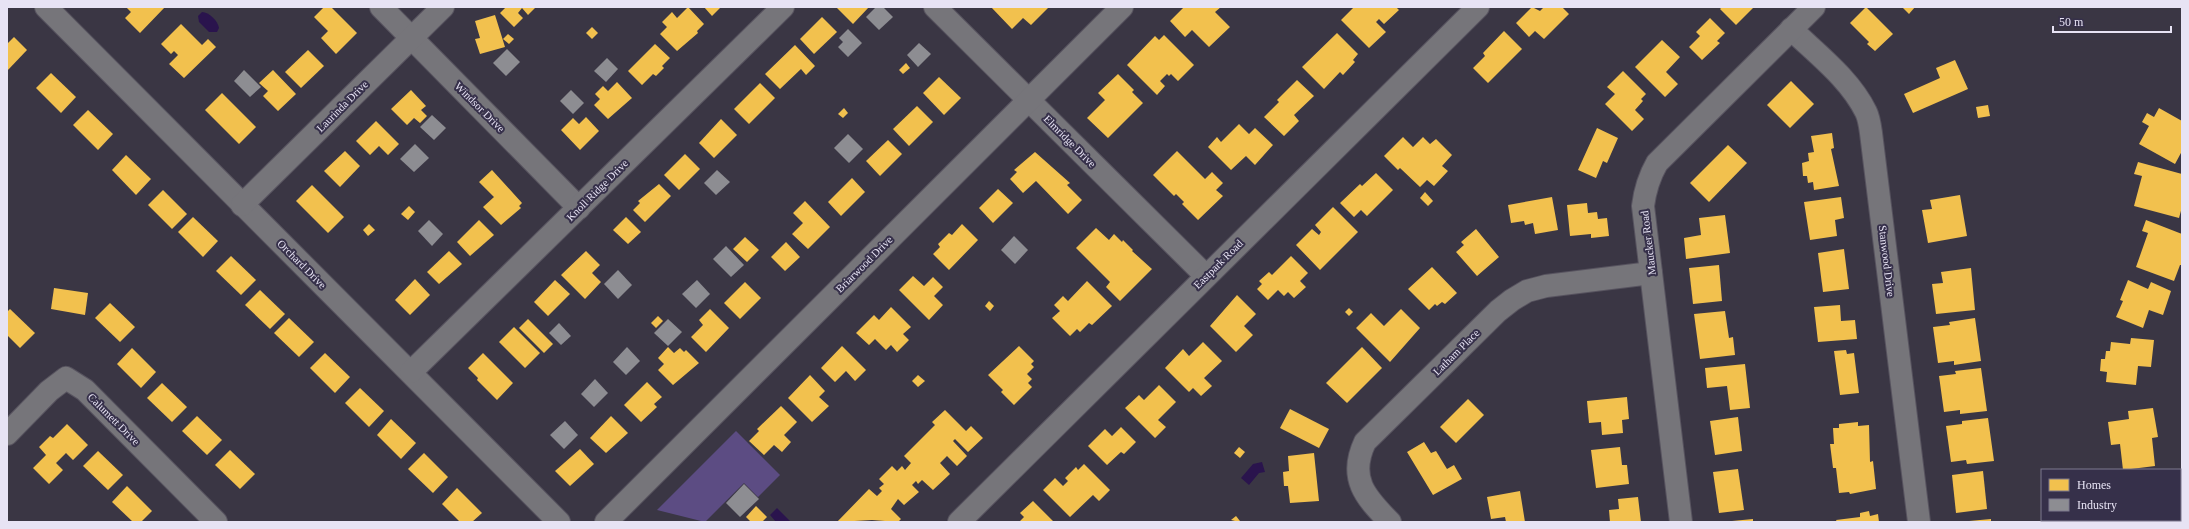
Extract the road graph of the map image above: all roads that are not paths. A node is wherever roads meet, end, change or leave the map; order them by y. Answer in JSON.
{"nodes":[{"id":1,"x":46,"y":7,"type":"edge"},
{"id":2,"x":381,"y":7,"type":"edge"},
{"id":3,"x":443,"y":7,"type":"edge"},
{"id":4,"x":783,"y":7,"type":"edge"},
{"id":5,"x":935,"y":7,"type":"edge"},
{"id":6,"x":1122,"y":7,"type":"edge"},
{"id":7,"x":1478,"y":7,"type":"edge"},
{"id":8,"x":1814,"y":7,"type":"edge"},
{"id":9,"x":1791,"y":29,"type":"junction"},
{"id":10,"x":412,"y":38,"type":"junction"},
{"id":11,"x":1028,"y":99,"type":"junction"},
{"id":12,"x":242,"y":205,"type":"junction"},
{"id":13,"x":579,"y":208,"type":"junction"},
{"id":14,"x":1651,"y":273,"type":"junction"},
{"id":15,"x":1206,"y":276,"type":"junction"},
{"id":16,"x":411,"y":372,"type":"junction"},
{"id":17,"x":7,"y":434,"type":"edge"},
{"id":18,"x":216,"y":522,"type":"edge"},
{"id":19,"x":558,"y":522,"type":"edge"},
{"id":20,"x":606,"y":522,"type":"edge"},
{"id":21,"x":959,"y":522,"type":"edge"},
{"id":22,"x":1390,"y":522,"type":"edge"},
{"id":23,"x":1682,"y":522,"type":"edge"},
{"id":24,"x":1919,"y":522,"type":"edge"}],
"edges":[{"from":1,"to":12,"type":"street","name":"Orchard Drive"},
{"from":2,"to":10,"type":"street","name":"Windsor Drive"},
{"from":3,"to":10,"type":"street","name":"Laurinda Drive"},
{"from":4,"to":13,"type":"street","name":"Knoll Ridge Drive"},
{"from":5,"to":11,"type":"street","name":"Elmridge Drive"},
{"from":6,"to":11,"type":"street","name":"Briarwood Drive"},
{"from":7,"to":15,"type":"street","name":"Eastpark Road"},
{"from":8,"to":9,"type":"street","name":"Maucker Road"},
{"from":9,"to":14,"type":"street","name":"Maucker Road"},
{"from":9,"to":24,"type":"street","name":"Stanwood Drive"},
{"from":10,"to":12,"type":"street","name":"Laurinda Drive"},
{"from":10,"to":13,"type":"street","name":"Windsor Drive"},
{"from":11,"to":15,"type":"street","name":"Elmridge Drive"},
{"from":11,"to":20,"type":"street","name":"Briarwood Drive"},
{"from":12,"to":16,"type":"street","name":"Orchard Drive"},
{"from":13,"to":16,"type":"street","name":"Knoll Ridge Drive"},
{"from":14,"to":22,"type":"street","name":"Latham Place"},
{"from":14,"to":23,"type":"street","name":"Maucker Road"},
{"from":15,"to":21,"type":"street","name":"Eastpark Road"},
{"from":16,"to":19,"type":"street","name":"Orchard Drive"},
{"from":17,"to":18,"type":"street","name":"Calumett Drive"}]}
